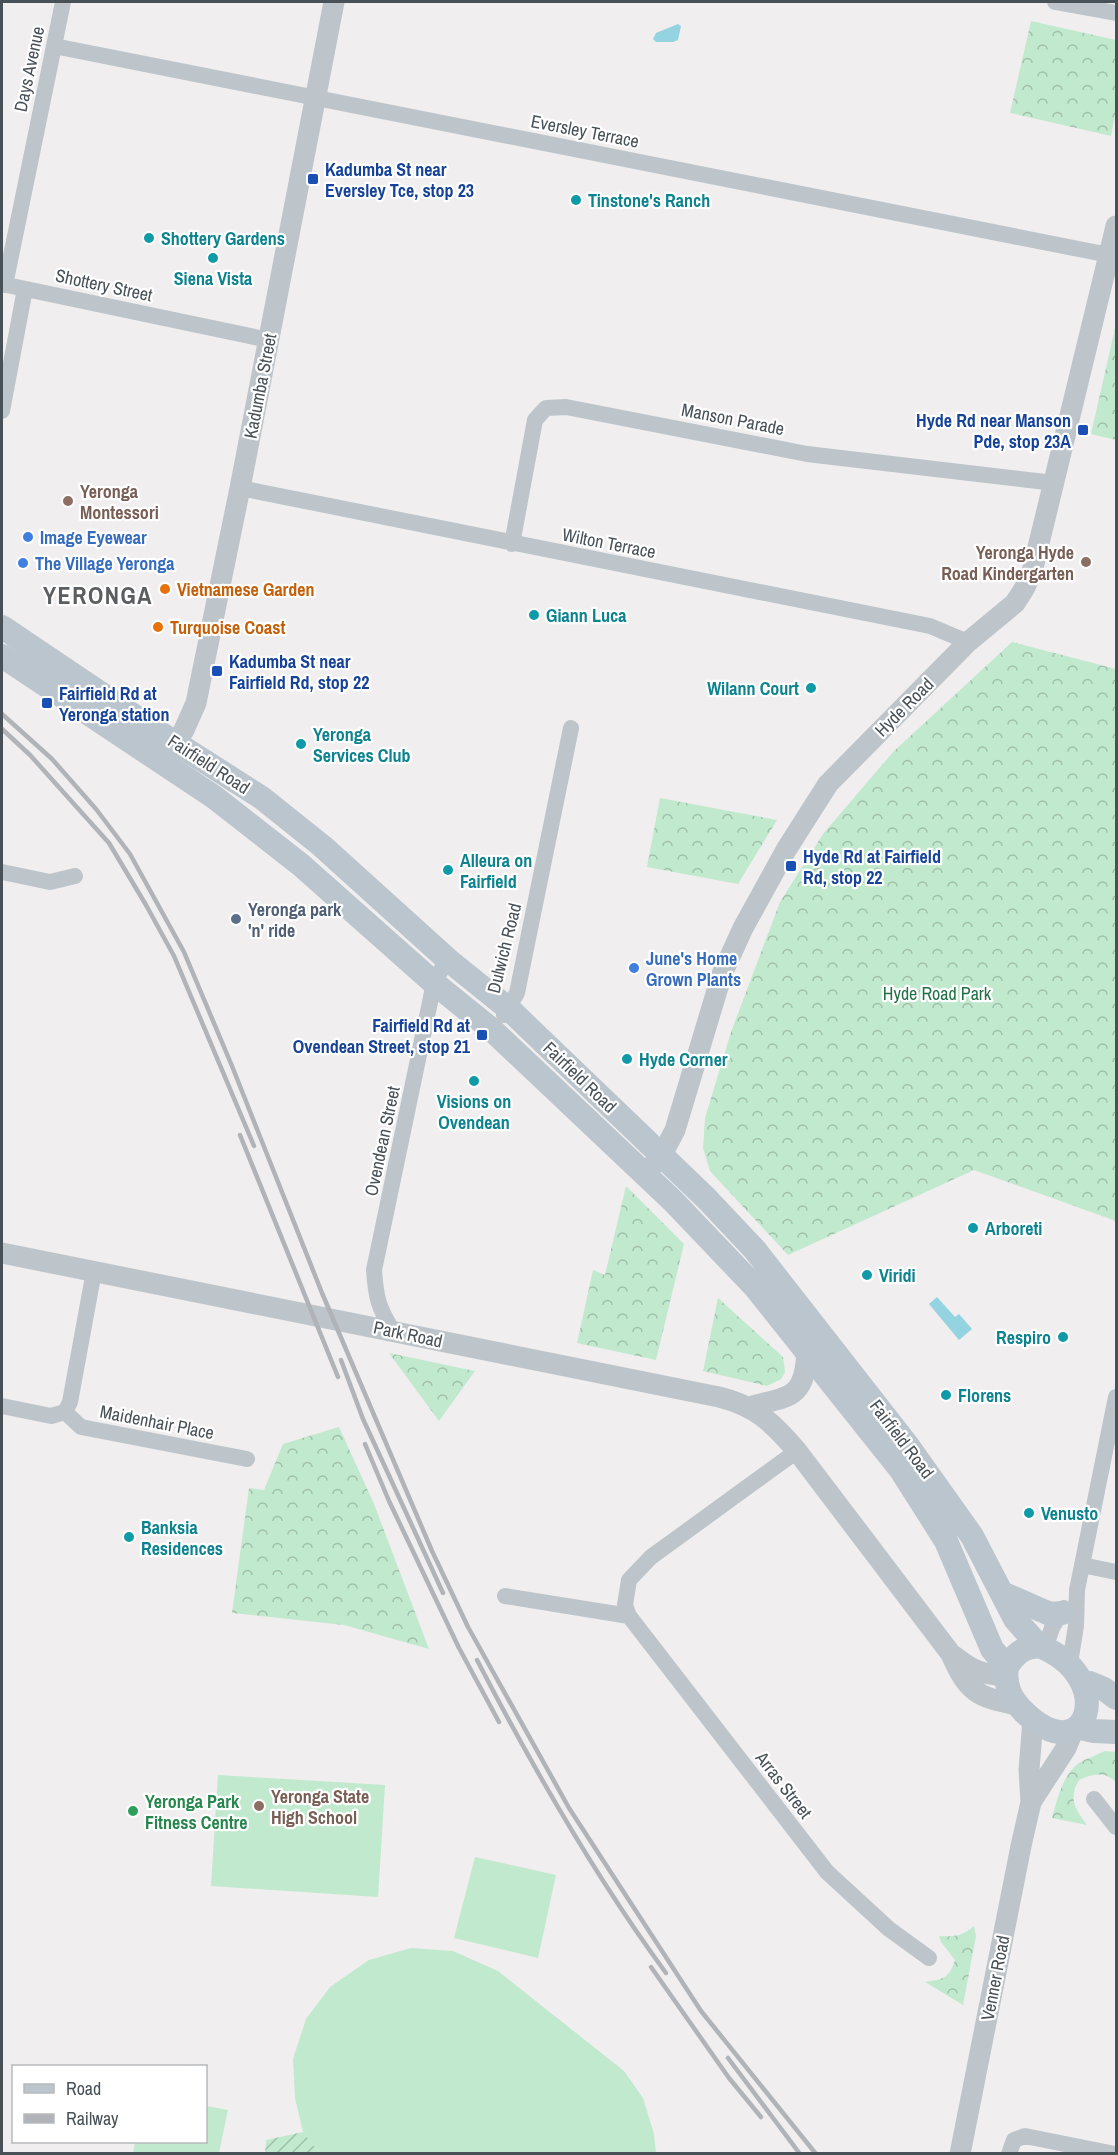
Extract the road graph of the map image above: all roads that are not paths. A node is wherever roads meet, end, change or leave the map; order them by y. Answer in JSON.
{"nodes":[{"id":1,"x":63,"y":2,"type":"edge"},
{"id":2,"x":334,"y":2,"type":"edge"},
{"id":3,"x":1055,"y":2,"type":"edge"},
{"id":4,"x":1116,"y":13,"type":"edge"},
{"id":5,"x":54,"y":46,"type":"junction"},
{"id":6,"x":315,"y":97,"type":"junction"},
{"id":7,"x":1116,"y":226,"type":"edge"},
{"id":8,"x":1109,"y":255,"type":"junction"},
{"id":9,"x":3,"y":284,"type":"edge"},
{"id":10,"x":25,"y":289,"type":"junction"},
{"id":11,"x":269,"y":340,"type":"junction"},
{"id":12,"x":2,"y":411,"type":"edge"},
{"id":13,"x":1054,"y":483,"type":"junction"},
{"id":14,"x":240,"y":489,"type":"junction"},
{"id":15,"x":512,"y":544,"type":"junction"},
{"id":16,"x":2,"y":627,"type":"edge"},
{"id":17,"x":968,"y":642,"type":"junction"},
{"id":18,"x":2,"y":656,"type":"edge"},
{"id":19,"x":571,"y":728,"type":"dead end"},
{"id":20,"x":176,"y":743,"type":"junction"},
{"id":21,"x":162,"y":763,"type":"junction"},
{"id":22,"x":2,"y":872,"type":"edge"},
{"id":23,"x":75,"y":876,"type":"dead end"},
{"id":24,"x":447,"y":959,"type":"junction"},
{"id":25,"x":435,"y":983,"type":"junction"},
{"id":26,"x":509,"y":1009,"type":"junction"},
{"id":27,"x":491,"y":1029,"type":"junction"},
{"id":28,"x":662,"y":1155,"type":"junction"},
{"id":29,"x":645,"y":1174,"type":"junction"},
{"id":30,"x":2,"y":1252,"type":"edge"},
{"id":31,"x":94,"y":1271,"type":"junction"},
{"id":32,"x":393,"y":1331,"type":"junction"},
{"id":33,"x":807,"y":1350,"type":"junction"},
{"id":34,"x":1116,"y":1397,"type":"edge"},
{"id":35,"x":2,"y":1406,"type":"edge"},
{"id":36,"x":748,"y":1407,"type":"junction"},
{"id":37,"x":65,"y":1412,"type":"junction"},
{"id":38,"x":797,"y":1451,"type":"junction"},
{"id":39,"x":247,"y":1459,"type":"dead end"},
{"id":40,"x":1082,"y":1565,"type":"junction"},
{"id":41,"x":1116,"y":1572,"type":"edge"},
{"id":42,"x":1077,"y":1590,"type":"junction"},
{"id":43,"x":1002,"y":1593,"type":"junction"},
{"id":44,"x":505,"y":1596,"type":"dead end"},
{"id":45,"x":1062,"y":1613,"type":"junction"},
{"id":46,"x":629,"y":1616,"type":"junction"},
{"id":47,"x":1042,"y":1647,"type":"junction"},
{"id":48,"x":951,"y":1654,"type":"junction"},
{"id":49,"x":1070,"y":1663,"type":"junction"},
{"id":50,"x":1006,"y":1671,"type":"junction"},
{"id":51,"x":1089,"y":1683,"type":"junction"},
{"id":52,"x":1116,"y":1698,"type":"edge"},
{"id":53,"x":1025,"y":1712,"type":"junction"},
{"id":54,"x":1077,"y":1729,"type":"junction"},
{"id":55,"x":1116,"y":1732,"type":"edge"},
{"id":56,"x":1094,"y":1799,"type":"dead end"},
{"id":57,"x":1031,"y":1802,"type":"junction"},
{"id":58,"x":1116,"y":1827,"type":"edge"},
{"id":59,"x":929,"y":1958,"type":"dead end"},
{"id":60,"x":960,"y":2154,"type":"edge"},
{"id":61,"x":1009,"y":2154,"type":"edge"},
{"id":62,"x":1115,"y":2154,"type":"edge"}],
"edges":[{"from":1,"to":5,"type":"street","name":"Days Avenue"},
{"from":2,"to":6,"type":"street","name":"Kadumba Street"},
{"from":3,"to":4,"type":"street"},
{"from":5,"to":6,"type":"street","name":"Eversley Terrace"},
{"from":5,"to":9,"type":"street","name":"Days Avenue"},
{"from":6,"to":8,"type":"street","name":"Eversley Terrace"},
{"from":6,"to":11,"type":"street","name":"Kadumba Street"},
{"from":7,"to":8,"type":"street","name":"Hyde Road"},
{"from":8,"to":13,"type":"street","name":"Hyde Road"},
{"from":9,"to":10,"type":"street","name":"Shottery Street"},
{"from":10,"to":11,"type":"street","name":"Shottery Street"},
{"from":10,"to":12,"type":"street"},
{"from":11,"to":14,"type":"street","name":"Kadumba Street"},
{"from":13,"to":15,"type":"street","name":"Manson Parade"},
{"from":13,"to":17,"type":"street","name":"Hyde Road"},
{"from":14,"to":15,"type":"street","name":"Wilton Terrace"},
{"from":14,"to":20,"type":"street","name":"Kadumba Street"},
{"from":15,"to":17,"type":"street","name":"Wilton Terrace"},
{"from":16,"to":20,"type":"main road","name":"Fairfield Road"},
{"from":17,"to":28,"type":"street","name":"Hyde Road"},
{"from":18,"to":21,"type":"main road","name":"Fairfield Road"},
{"from":19,"to":26,"type":"street","name":"Dulwich Road"},
{"from":20,"to":21,"type":"street","name":"Kadumba Street"},
{"from":20,"to":24,"type":"main road","name":"Fairfield Road"},
{"from":21,"to":25,"type":"main road","name":"Fairfield Road"},
{"from":22,"to":23,"type":"street"},
{"from":24,"to":25,"type":"street","name":"Ovendean Street"},
{"from":24,"to":26,"type":"main road","name":"Fairfield Road"},
{"from":25,"to":27,"type":"main road","name":"Fairfield Road"},
{"from":25,"to":32,"type":"street","name":"Ovendean Street"},
{"from":26,"to":27,"type":"street","name":"Dulwich Road"},
{"from":26,"to":28,"type":"main road","name":"Fairfield Road"},
{"from":27,"to":29,"type":"main road","name":"Fairfield Road"},
{"from":28,"to":29,"type":"street","name":"Hyde Road"},
{"from":28,"to":43,"type":"main road","name":"Fairfield Road"},
{"from":29,"to":33,"type":"main road","name":"Fairfield Road"},
{"from":30,"to":31,"type":"street","name":"Park Road"},
{"from":31,"to":32,"type":"street","name":"Park Road"},
{"from":31,"to":37,"type":"street"},
{"from":32,"to":36,"type":"street","name":"Park Road"},
{"from":33,"to":36,"type":"street"},
{"from":33,"to":50,"type":"main road","name":"Fairfield Road"},
{"from":34,"to":40,"type":"street"},
{"from":35,"to":37,"type":"street"},
{"from":36,"to":38,"type":"street","name":"Park Road"},
{"from":37,"to":39,"type":"street","name":"Maidenhair Place"},
{"from":38,"to":46,"type":"street"},
{"from":38,"to":48,"type":"street"},
{"from":40,"to":41,"type":"street"},
{"from":40,"to":42,"type":"street"},
{"from":42,"to":45,"type":"street"},
{"from":42,"to":49,"type":"street"},
{"from":43,"to":45,"type":"main road"},
{"from":43,"to":47,"type":"main road","name":"Fairfield Road"},
{"from":44,"to":46,"type":"street"},
{"from":45,"to":47,"type":"street"},
{"from":46,"to":59,"type":"street","name":"Arras Street"},
{"from":47,"to":49,"type":"main road"},
{"from":47,"to":50,"type":"main road"},
{"from":48,"to":50,"type":"street"},
{"from":48,"to":53,"type":"street"},
{"from":49,"to":51,"type":"main road"},
{"from":50,"to":53,"type":"main road"},
{"from":51,"to":52,"type":"main road"},
{"from":51,"to":54,"type":"main road"},
{"from":53,"to":54,"type":"main road"},
{"from":53,"to":57,"type":"street","name":"Venner Road"},
{"from":54,"to":55,"type":"main road"},
{"from":54,"to":57,"type":"street","name":"Venner Road"},
{"from":56,"to":58,"type":"street"},
{"from":57,"to":60,"type":"street","name":"Venner Road"},
{"from":61,"to":62,"type":"street"}]}
